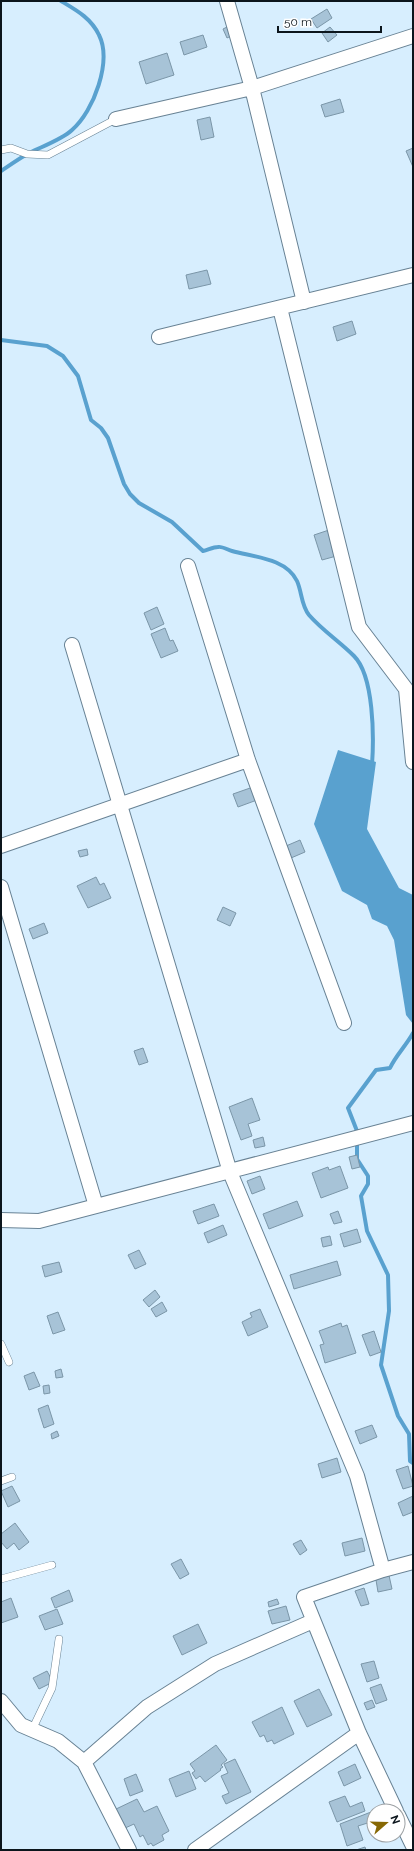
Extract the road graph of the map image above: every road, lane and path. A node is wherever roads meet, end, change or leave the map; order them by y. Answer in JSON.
{"nodes":[{"id":1,"x":227,"y":1,"type":"edge"},
{"id":2,"x":413,"y":36,"type":"edge"},
{"id":3,"x":252,"y":88,"type":"junction"},
{"id":4,"x":116,"y":119,"type":"joint"},
{"id":5,"x":1,"y":150,"type":"edge"},
{"id":6,"x":413,"y":275,"type":"edge"},
{"id":7,"x":304,"y":302,"type":"junction"},
{"id":8,"x":280,"y":308,"type":"junction"},
{"id":9,"x":159,"y":337,"type":"dead end"},
{"id":10,"x":188,"y":566,"type":"dead end"},
{"id":11,"x":72,"y":645,"type":"dead end"},
{"id":12,"x":409,"y":688,"type":"edge"},
{"id":13,"x":248,"y":760,"type":"junction"},
{"id":14,"x":413,"y":762,"type":"edge"},
{"id":15,"x":118,"y":805,"type":"junction"},
{"id":16,"x":1,"y":846,"type":"edge"},
{"id":17,"x":1,"y":887,"type":"edge"},
{"id":18,"x":344,"y":1023,"type":"dead end"},
{"id":19,"x":413,"y":1124,"type":"edge"},
{"id":20,"x":230,"y":1172,"type":"junction"},
{"id":21,"x":96,"y":1206,"type":"junction"},
{"id":22,"x":1,"y":1220,"type":"edge"},
{"id":23,"x":1,"y":1344,"type":"edge"},
{"id":24,"x":9,"y":1362,"type":"dead end"},
{"id":25,"x":12,"y":1477,"type":"dead end"},
{"id":26,"x":1,"y":1481,"type":"edge"},
{"id":27,"x":413,"y":1562,"type":"edge"},
{"id":28,"x":52,"y":1565,"type":"dead end"},
{"id":29,"x":383,"y":1570,"type":"junction"},
{"id":30,"x":1,"y":1579,"type":"edge"},
{"id":31,"x":313,"y":1621,"type":"junction"},
{"id":32,"x":59,"y":1639,"type":"dead end"},
{"id":33,"x":1,"y":1701,"type":"edge"},
{"id":34,"x":32,"y":1730,"type":"junction"},
{"id":35,"x":359,"y":1734,"type":"junction"},
{"id":36,"x":84,"y":1762,"type":"junction"},
{"id":37,"x":392,"y":1803,"type":"edge"},
{"id":38,"x":406,"y":1832,"type":"edge"},
{"id":39,"x":413,"y":1846,"type":"edge"},
{"id":40,"x":129,"y":1850,"type":"edge"},
{"id":41,"x":195,"y":1850,"type":"edge"}],
"edges":[{"from":1,"to":3,"type":"street"},
{"from":2,"to":3,"type":"street"},
{"from":3,"to":4,"type":"street"},
{"from":3,"to":7,"type":"street"},
{"from":4,"to":5,"type":"lane"},
{"from":6,"to":7,"type":"street"},
{"from":7,"to":8,"type":"street"},
{"from":8,"to":9,"type":"street"},
{"from":8,"to":12,"type":"street"},
{"from":10,"to":13,"type":"street"},
{"from":11,"to":15,"type":"street"},
{"from":12,"to":14,"type":"street"},
{"from":13,"to":15,"type":"street"},
{"from":13,"to":18,"type":"street"},
{"from":15,"to":16,"type":"street"},
{"from":15,"to":20,"type":"street"},
{"from":17,"to":21,"type":"street"},
{"from":19,"to":20,"type":"street"},
{"from":20,"to":21,"type":"street"},
{"from":20,"to":29,"type":"street"},
{"from":21,"to":22,"type":"street"},
{"from":23,"to":24,"type":"lane"},
{"from":25,"to":26,"type":"lane"},
{"from":27,"to":29,"type":"street"},
{"from":28,"to":30,"type":"lane"},
{"from":29,"to":31,"type":"street"},
{"from":31,"to":35,"type":"street"},
{"from":31,"to":36,"type":"street"},
{"from":32,"to":34,"type":"lane"},
{"from":33,"to":34,"type":"street"},
{"from":34,"to":36,"type":"street"},
{"from":35,"to":37,"type":"street"},
{"from":35,"to":41,"type":"street"},
{"from":36,"to":40,"type":"street"},
{"from":38,"to":39,"type":"street"}]}
